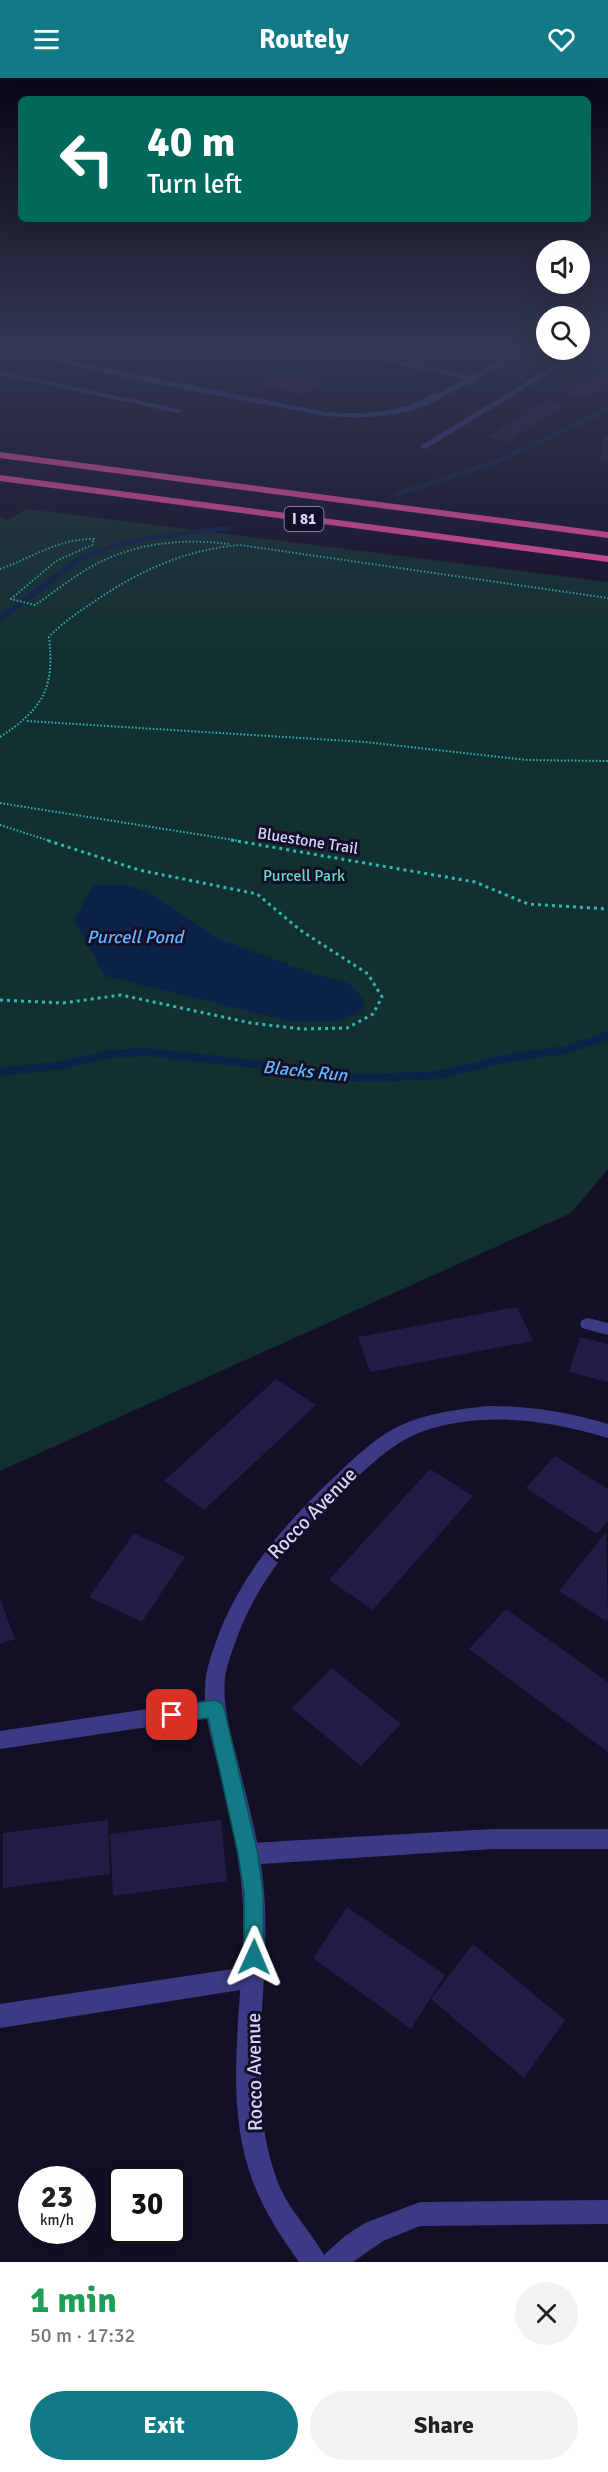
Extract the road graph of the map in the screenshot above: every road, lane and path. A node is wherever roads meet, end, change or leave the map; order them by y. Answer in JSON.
{"nodes":[{"id":1,"x":0,"y":455,"type":"edge"},
{"id":2,"x":0,"y":478,"type":"edge"},
{"id":3,"x":608,"y":535,"type":"edge"},
{"id":4,"x":240,"y":545,"type":"junction"},
{"id":5,"x":608,"y":559,"type":"edge"},
{"id":6,"x":0,"y":569,"type":"edge"},
{"id":7,"x":608,"y":598,"type":"edge"},
{"id":8,"x":26,"y":720,"type":"junction"},
{"id":9,"x":0,"y":737,"type":"edge"},
{"id":10,"x":608,"y":761,"type":"edge"},
{"id":11,"x":0,"y":803,"type":"edge"},
{"id":12,"x":0,"y":825,"type":"edge"},
{"id":13,"x":608,"y":909,"type":"edge"},
{"id":14,"x":0,"y":1000,"type":"edge"},
{"id":15,"x":588,"y":1324,"type":"dead end"},
{"id":16,"x":608,"y":1329,"type":"edge"},
{"id":17,"x":608,"y":1431,"type":"edge"},
{"id":18,"x":215,"y":1708,"type":"junction"},
{"id":19,"x":0,"y":1740,"type":"edge"},
{"id":20,"x":608,"y":1839,"type":"edge"},
{"id":21,"x":248,"y":1854,"type":"junction"},
{"id":22,"x":253,"y":1977,"type":"junction"},
{"id":23,"x":0,"y":2016,"type":"edge"},
{"id":24,"x":608,"y":2212,"type":"edge"},
{"id":25,"x":314,"y":2262,"type":"edge"},
{"id":26,"x":334,"y":2262,"type":"edge"}],
"edges":[{"from":1,"to":3,"type":"highway","number":"I 81"},
{"from":2,"to":5,"type":"highway","number":"I 81"},
{"from":4,"to":6,"type":"path"},
{"from":4,"to":7,"type":"path"},
{"from":4,"to":8,"type":"path"},
{"from":8,"to":9,"type":"path"},
{"from":8,"to":10,"type":"path"},
{"from":11,"to":13,"type":"path","name":"Bluestone Trail"},
{"from":12,"to":14,"type":"path"},
{"from":15,"to":16,"type":"street"},
{"from":17,"to":18,"type":"street","name":"Rocco Avenue"},
{"from":18,"to":19,"type":"street"},
{"from":18,"to":21,"type":"street","name":"Rocco Avenue"},
{"from":20,"to":21,"type":"street"},
{"from":21,"to":22,"type":"street","name":"Rocco Avenue"},
{"from":22,"to":23,"type":"street"},
{"from":22,"to":25,"type":"street","name":"Rocco Avenue"},
{"from":24,"to":26,"type":"street"}]}
